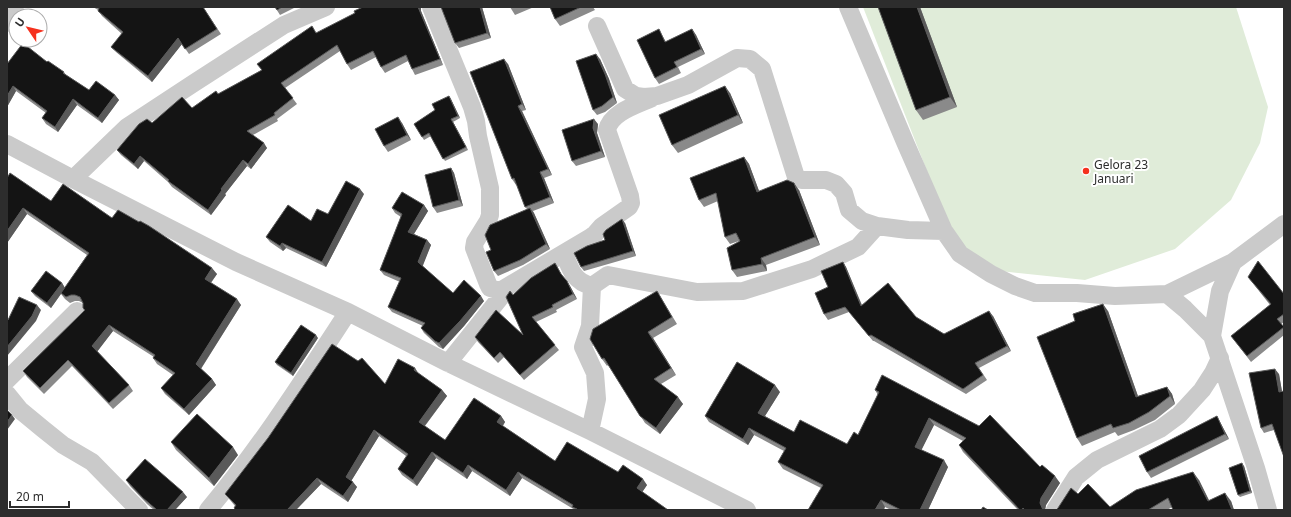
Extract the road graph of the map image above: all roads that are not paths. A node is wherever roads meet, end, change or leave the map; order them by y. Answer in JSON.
{"nodes":[{"id":1,"x":431,"y":7,"type":"edge"},
{"id":2,"x":848,"y":7,"type":"edge"},
{"id":3,"x":315,"y":9,"type":"edge"},
{"id":4,"x":597,"y":26,"type":"dead end"},
{"id":5,"x":657,"y":96,"type":"junction"},
{"id":6,"x":7,"y":144,"type":"edge"},
{"id":7,"x":73,"y":179,"type":"junction"},
{"id":8,"x":1284,"y":224,"type":"edge"},
{"id":9,"x":877,"y":226,"type":"junction"},
{"id":10,"x":944,"y":231,"type":"junction"},
{"id":11,"x":564,"y":253,"type":"junction"},
{"id":12,"x":1234,"y":262,"type":"junction"},
{"id":13,"x":592,"y":286,"type":"junction"},
{"id":14,"x":506,"y":288,"type":"junction"},
{"id":15,"x":1167,"y":294,"type":"junction"},
{"id":16,"x":77,"y":311,"type":"dead end"},
{"id":17,"x":348,"y":312,"type":"junction"},
{"id":18,"x":1212,"y":336,"type":"junction"},
{"id":19,"x":1220,"y":358,"type":"junction"},
{"id":20,"x":448,"y":363,"type":"junction"},
{"id":21,"x":7,"y":380,"type":"edge"},
{"id":22,"x":7,"y":394,"type":"edge"},
{"id":23,"x":590,"y":431,"type":"junction"},
{"id":24,"x":722,"y":504,"type":"edge"},
{"id":25,"x":139,"y":510,"type":"edge"},
{"id":26,"x":208,"y":510,"type":"edge"},
{"id":27,"x":747,"y":510,"type":"edge"},
{"id":28,"x":1055,"y":510,"type":"edge"},
{"id":29,"x":1268,"y":510,"type":"edge"}],
"edges":[{"from":1,"to":14,"type":"street"},
{"from":2,"to":10,"type":"street"},
{"from":3,"to":7,"type":"street"},
{"from":4,"to":5,"type":"street"},
{"from":5,"to":9,"type":"street"},
{"from":5,"to":11,"type":"street"},
{"from":6,"to":7,"type":"street"},
{"from":7,"to":17,"type":"street"},
{"from":8,"to":12,"type":"street"},
{"from":9,"to":10,"type":"street"},
{"from":9,"to":13,"type":"street"},
{"from":10,"to":15,"type":"street"},
{"from":11,"to":13,"type":"street"},
{"from":11,"to":14,"type":"street"},
{"from":12,"to":15,"type":"street"},
{"from":12,"to":18,"type":"street"},
{"from":13,"to":23,"type":"street"},
{"from":14,"to":20,"type":"street"},
{"from":15,"to":18,"type":"street"},
{"from":16,"to":21,"type":"street"},
{"from":17,"to":20,"type":"street"},
{"from":17,"to":26,"type":"street"},
{"from":18,"to":19,"type":"street"},
{"from":19,"to":28,"type":"street"},
{"from":19,"to":29,"type":"street"},
{"from":20,"to":23,"type":"street"},
{"from":22,"to":25,"type":"street"},
{"from":23,"to":24,"type":"street"},
{"from":24,"to":27,"type":"street"}]}
